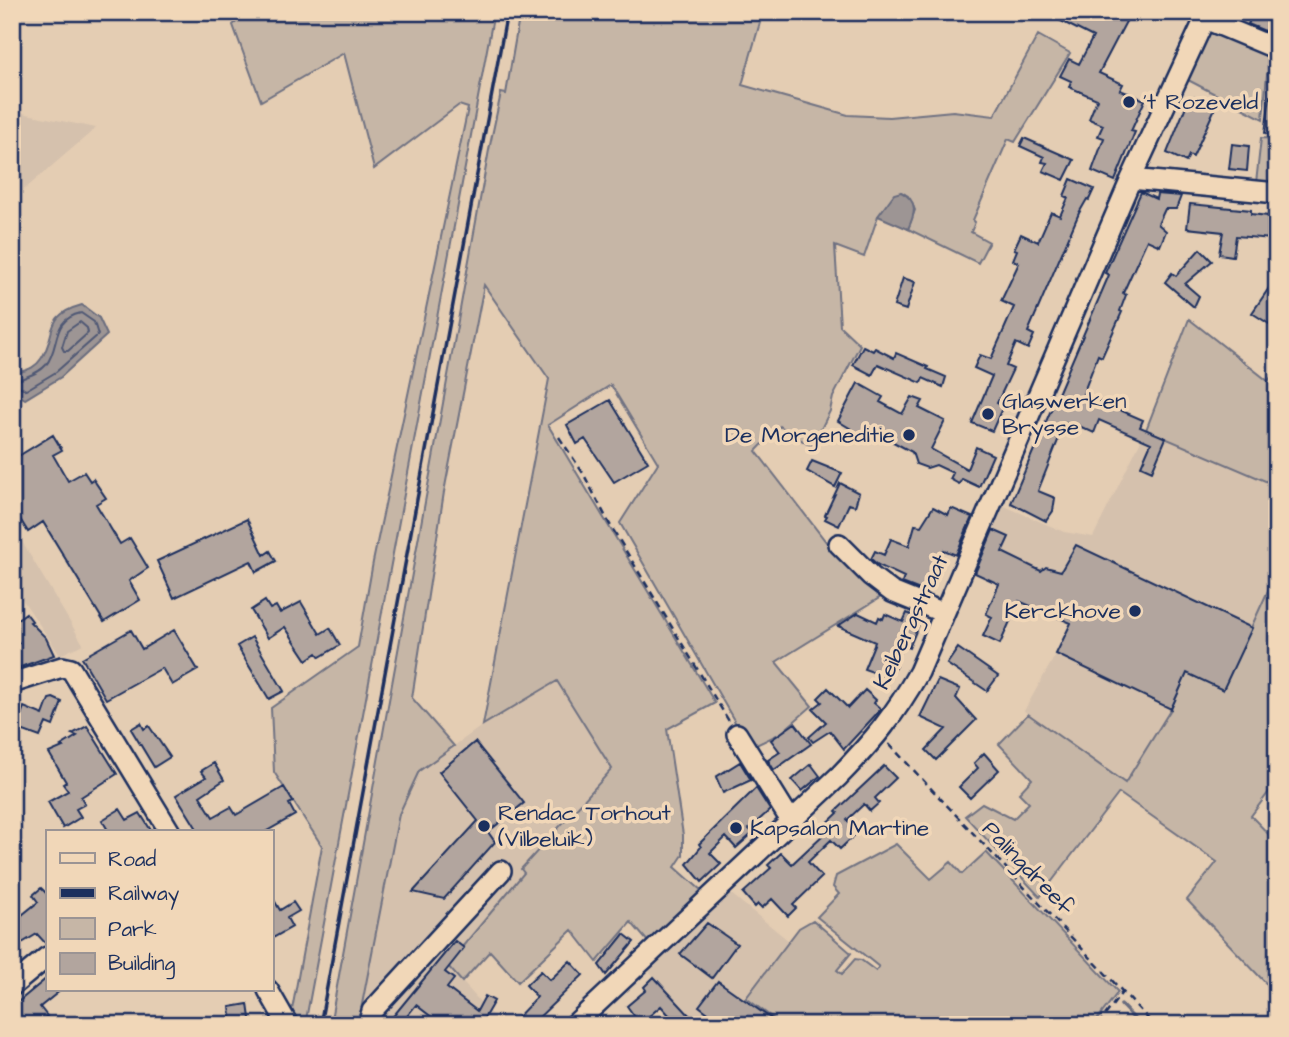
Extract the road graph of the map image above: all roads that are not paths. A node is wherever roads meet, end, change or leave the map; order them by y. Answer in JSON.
{"nodes":[{"id":1,"x":1207,"y":15,"type":"edge"},
{"id":2,"x":1277,"y":49,"type":"edge"},
{"id":3,"x":1131,"y":180,"type":"junction"},
{"id":4,"x":1277,"y":193,"type":"edge"},
{"id":5,"x":839,"y":544,"type":"dead end"},
{"id":6,"x":944,"y":613,"type":"junction"},
{"id":7,"x":12,"y":683,"type":"edge"},
{"id":8,"x":737,"y":734,"type":"road end"},
{"id":9,"x":791,"y":821,"type":"junction"},
{"id":10,"x":169,"y":830,"type":"edge"},
{"id":11,"x":501,"y":871,"type":"dead end"},
{"id":12,"x":46,"y":958,"type":"edge"},
{"id":13,"x":12,"y":986,"type":"edge"},
{"id":14,"x":269,"y":992,"type":"edge"},
{"id":15,"x":282,"y":1022,"type":"edge"},
{"id":16,"x":368,"y":1025,"type":"edge"},
{"id":17,"x":574,"y":1025,"type":"edge"}],
"edges":[{"from":1,"to":2,"type":"street"},
{"from":1,"to":3,"type":"street","name":"Keibergstraat"},
{"from":3,"to":4,"type":"street"},
{"from":3,"to":6,"type":"street","name":"Keibergstraat"},
{"from":5,"to":6,"type":"street"},
{"from":6,"to":9,"type":"street","name":"Keibergstraat"},
{"from":7,"to":10,"type":"street"},
{"from":8,"to":9,"type":"street"},
{"from":9,"to":17,"type":"street","name":"Keibergstraat"},
{"from":11,"to":16,"type":"street"},
{"from":12,"to":13,"type":"street"},
{"from":14,"to":15,"type":"street"}]}
